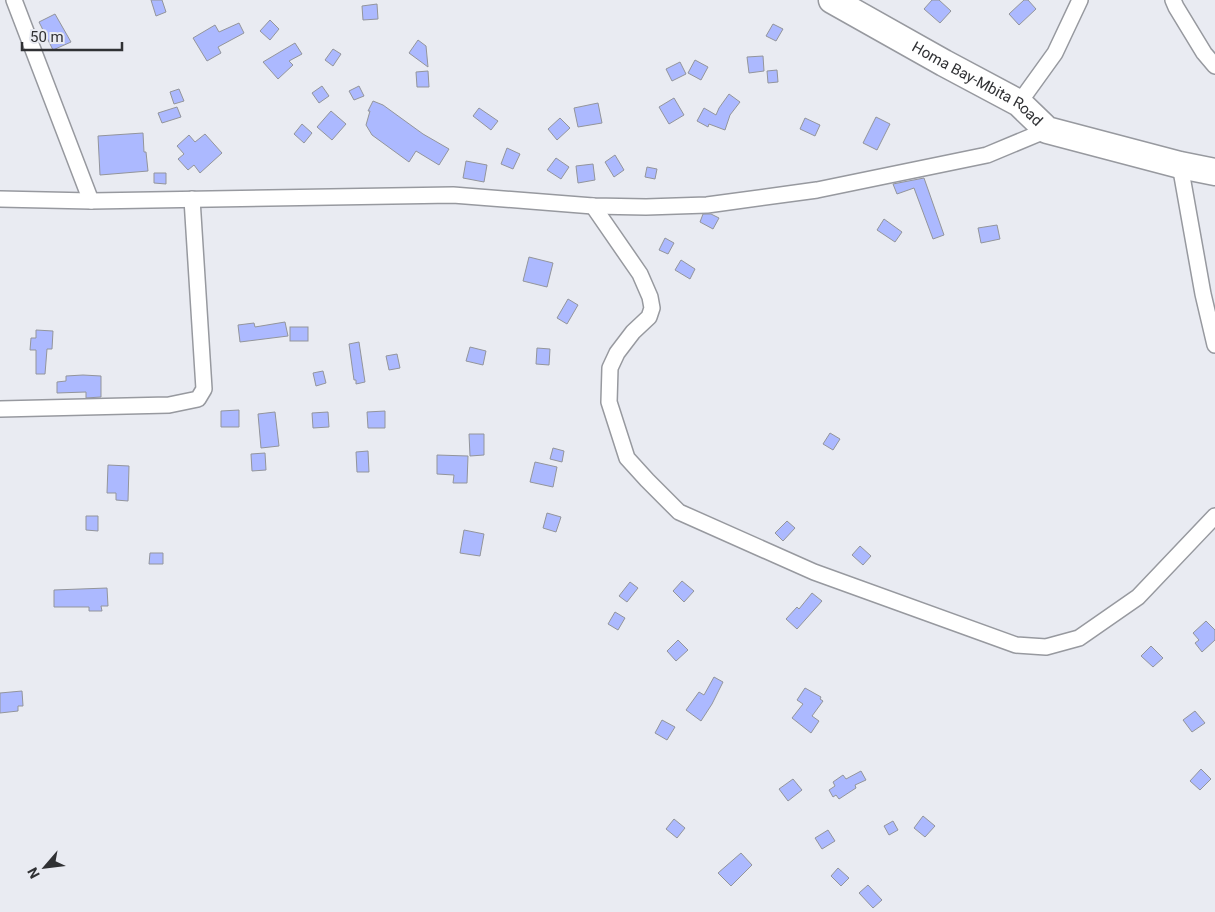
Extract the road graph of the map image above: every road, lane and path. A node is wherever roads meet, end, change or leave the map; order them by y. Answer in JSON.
{"nodes":[{"id":1,"x":14,"y":0,"type":"edge"},
{"id":2,"x":832,"y":0,"type":"edge"},
{"id":3,"x":1080,"y":0,"type":"edge"},
{"id":4,"x":1173,"y":0,"type":"edge"},
{"id":5,"x":1215,"y":66,"type":"edge"},
{"id":6,"x":1019,"y":103,"type":"junction"},
{"id":7,"x":1047,"y":130,"type":"junction"},
{"id":8,"x":1180,"y":165,"type":"junction"},
{"id":9,"x":1215,"y":172,"type":"edge"},
{"id":10,"x":0,"y":199,"type":"edge"},
{"id":11,"x":192,"y":199,"type":"junction"},
{"id":12,"x":91,"y":201,"type":"junction"},
{"id":13,"x":593,"y":206,"type":"junction"},
{"id":14,"x":1215,"y":345,"type":"edge"},
{"id":15,"x":0,"y":409,"type":"edge"},
{"id":16,"x":1215,"y":516,"type":"edge"}],
"edges":[{"from":1,"to":12,"type":"street"},
{"from":2,"to":6,"type":"highway","name":"Homa Bay-Mbita Road"},
{"from":3,"to":6,"type":"street"},
{"from":4,"to":5,"type":"street"},
{"from":6,"to":7,"type":"highway","name":"Homa Bay-Mbita Road"},
{"from":7,"to":8,"type":"highway","name":"Homa Bay-Mbita Road"},
{"from":7,"to":13,"type":"street"},
{"from":8,"to":9,"type":"highway","name":"Homa Bay-Mbita Road"},
{"from":8,"to":14,"type":"street"},
{"from":10,"to":12,"type":"street"},
{"from":11,"to":12,"type":"street"},
{"from":11,"to":13,"type":"street"},
{"from":11,"to":15,"type":"street"},
{"from":13,"to":16,"type":"street"}]}
